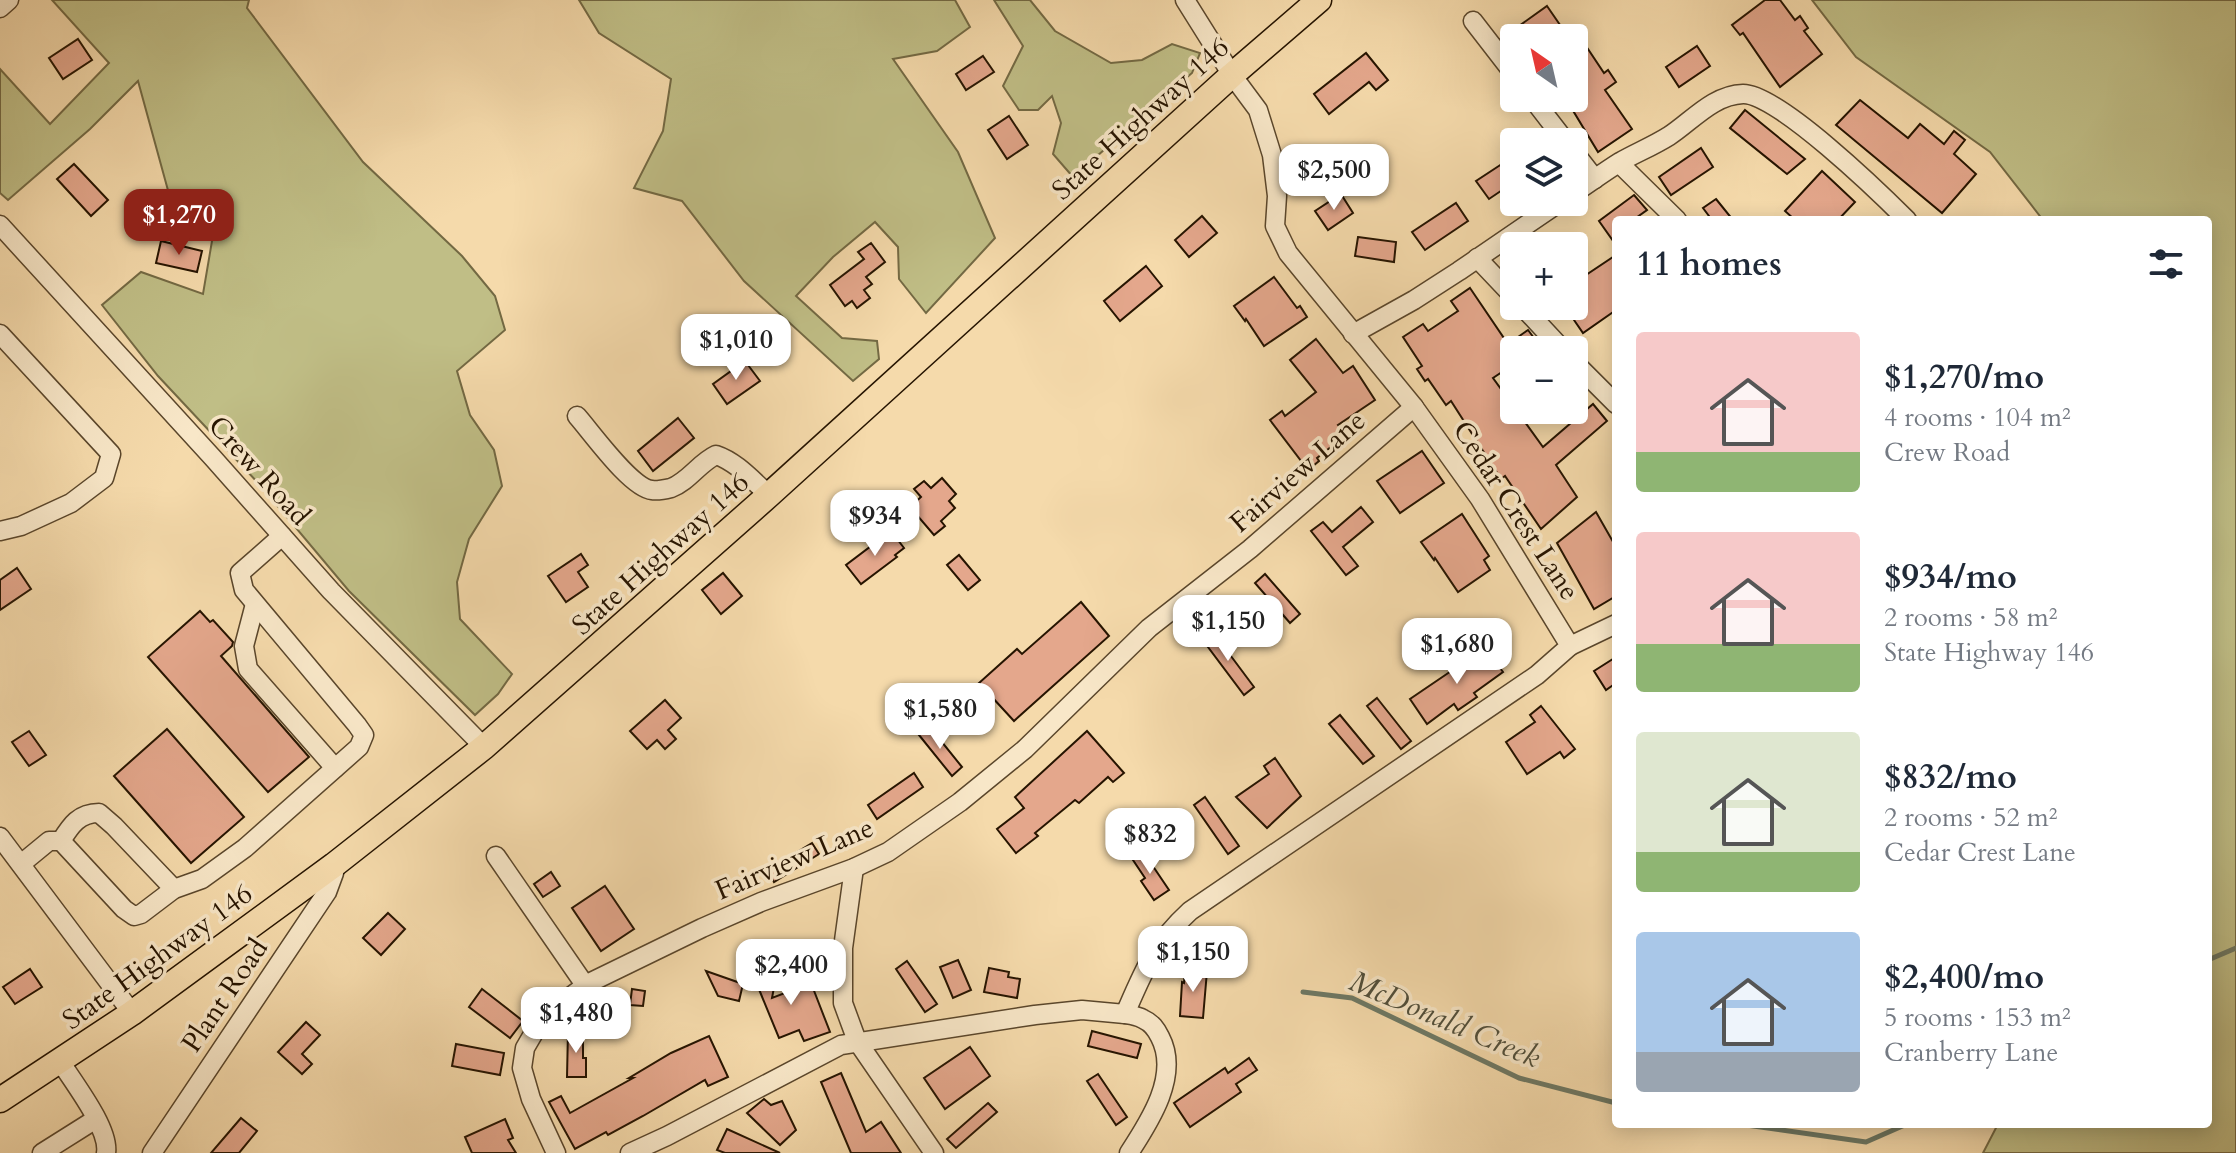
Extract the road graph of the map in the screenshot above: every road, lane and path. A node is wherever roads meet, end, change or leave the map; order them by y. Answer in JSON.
{"nodes":[{"id":1,"x":9,"y":0,"type":"edge"},
{"id":2,"x":1185,"y":0,"type":"edge"},
{"id":3,"x":1319,"y":0,"type":"edge"},
{"id":4,"x":0,"y":8,"type":"edge"},
{"id":5,"x":1473,"y":21,"type":"dead end"},
{"id":6,"x":1500,"y":56,"type":"edge"},
{"id":7,"x":1232,"y":75,"type":"junction"},
{"id":8,"x":1543,"y":112,"type":"edge"},
{"id":9,"x":1555,"y":128,"type":"edge"},
{"id":10,"x":1619,"y":163,"type":"junction"},
{"id":11,"x":1588,"y":170,"type":"edge"},
{"id":12,"x":1595,"y":179,"type":"junction"},
{"id":13,"x":1588,"y":184,"type":"edge"},
{"id":14,"x":1539,"y":216,"type":"edge"},
{"id":15,"x":1673,"y":216,"type":"edge"},
{"id":16,"x":1903,"y":216,"type":"edge"},
{"id":17,"x":0,"y":225,"type":"edge"},
{"id":18,"x":1477,"y":258,"type":"junction"},
{"id":19,"x":1500,"y":282,"type":"edge"},
{"id":20,"x":1535,"y":320,"type":"edge"},
{"id":21,"x":0,"y":334,"type":"edge"},
{"id":22,"x":1353,"y":334,"type":"junction"},
{"id":23,"x":1550,"y":336,"type":"edge"},
{"id":24,"x":1588,"y":376,"type":"edge"},
{"id":25,"x":1612,"y":400,"type":"edge"},
{"id":26,"x":1414,"y":407,"type":"junction"},
{"id":27,"x":577,"y":416,"type":"dead end"},
{"id":28,"x":769,"y":495,"type":"junction"},
{"id":29,"x":0,"y":531,"type":"edge"},
{"id":30,"x":282,"y":536,"type":"junction"},
{"id":31,"x":255,"y":604,"type":"junction"},
{"id":32,"x":1612,"y":626,"type":"edge"},
{"id":33,"x":1570,"y":646,"type":"junction"},
{"id":34,"x":484,"y":747,"type":"junction"},
{"id":35,"x":335,"y":768,"type":"junction"},
{"id":36,"x":0,"y":837,"type":"edge"},
{"id":37,"x":61,"y":841,"type":"junction"},
{"id":38,"x":496,"y":856,"type":"dead end"},
{"id":39,"x":21,"y":864,"type":"junction"},
{"id":40,"x":334,"y":865,"type":"junction"},
{"id":41,"x":854,"y":868,"type":"junction"},
{"id":42,"x":174,"y":889,"type":"junction"},
{"id":43,"x":585,"y":985,"type":"junction"},
{"id":44,"x":132,"y":1013,"type":"junction"},
{"id":45,"x":1125,"y":1014,"type":"junction"},
{"id":46,"x":857,"y":1041,"type":"junction"},
{"id":47,"x":60,"y":1061,"type":"junction"},
{"id":48,"x":0,"y":1100,"type":"edge"},
{"id":49,"x":96,"y":1119,"type":"junction"},
{"id":50,"x":669,"y":1144,"type":"edge"},
{"id":51,"x":42,"y":1153,"type":"edge"},
{"id":52,"x":106,"y":1153,"type":"edge"},
{"id":53,"x":152,"y":1153,"type":"edge"},
{"id":54,"x":556,"y":1153,"type":"edge"},
{"id":55,"x":630,"y":1153,"type":"edge"},
{"id":56,"x":934,"y":1153,"type":"edge"},
{"id":57,"x":1129,"y":1153,"type":"edge"}],
"edges":[{"from":1,"to":4,"type":"street"},
{"from":2,"to":7,"type":"street","name":"Cedar Crest Lane"},
{"from":3,"to":7,"type":"main road","name":"State Highway 146"},
{"from":5,"to":6,"type":"street"},
{"from":7,"to":22,"type":"street","name":"Cedar Crest Lane"},
{"from":7,"to":28,"type":"main road","name":"State Highway 146"},
{"from":8,"to":9,"type":"street"},
{"from":10,"to":12,"type":"street"},
{"from":10,"to":15,"type":"street"},
{"from":10,"to":16,"type":"street"},
{"from":11,"to":12,"type":"street"},
{"from":12,"to":13,"type":"street"},
{"from":14,"to":18,"type":"street"},
{"from":17,"to":30,"type":"street","name":"Crew Road"},
{"from":18,"to":19,"type":"street"},
{"from":18,"to":22,"type":"street"},
{"from":20,"to":23,"type":"street"},
{"from":21,"to":29,"type":"street"},
{"from":22,"to":26,"type":"street","name":"Cedar Crest Lane"},
{"from":24,"to":25,"type":"street"},
{"from":26,"to":33,"type":"street","name":"Cedar Crest Lane"},
{"from":26,"to":41,"type":"street","name":"Fairview Lane"},
{"from":27,"to":28,"type":"street"},
{"from":28,"to":34,"type":"main road","name":"State Highway 146"},
{"from":30,"to":31,"type":"street"},
{"from":30,"to":34,"type":"street","name":"Crew Road"},
{"from":31,"to":35,"type":"street"},
{"from":31,"to":35,"type":"street"},
{"from":32,"to":33,"type":"street"},
{"from":33,"to":45,"type":"street","name":"Cedar Crest Lane"},
{"from":34,"to":40,"type":"main road","name":"State Highway 146"},
{"from":35,"to":42,"type":"street"},
{"from":36,"to":39,"type":"street"},
{"from":37,"to":39,"type":"street"},
{"from":37,"to":42,"type":"street"},
{"from":37,"to":42,"type":"street"},
{"from":38,"to":43,"type":"street"},
{"from":39,"to":44,"type":"street"},
{"from":40,"to":44,"type":"main road","name":"State Highway 146"},
{"from":40,"to":53,"type":"street","name":"Plant Road"},
{"from":41,"to":43,"type":"street","name":"Fairview Lane"},
{"from":41,"to":46,"type":"street"},
{"from":43,"to":54,"type":"street","name":"Fairview Lane"},
{"from":44,"to":47,"type":"main road","name":"State Highway 146"},
{"from":45,"to":46,"type":"street"},
{"from":45,"to":57,"type":"street"},
{"from":46,"to":50,"type":"street"},
{"from":46,"to":56,"type":"street"},
{"from":47,"to":48,"type":"main road","name":"State Highway 146"},
{"from":47,"to":49,"type":"street"},
{"from":49,"to":51,"type":"street"},
{"from":49,"to":52,"type":"street"},
{"from":50,"to":55,"type":"street"}]}
